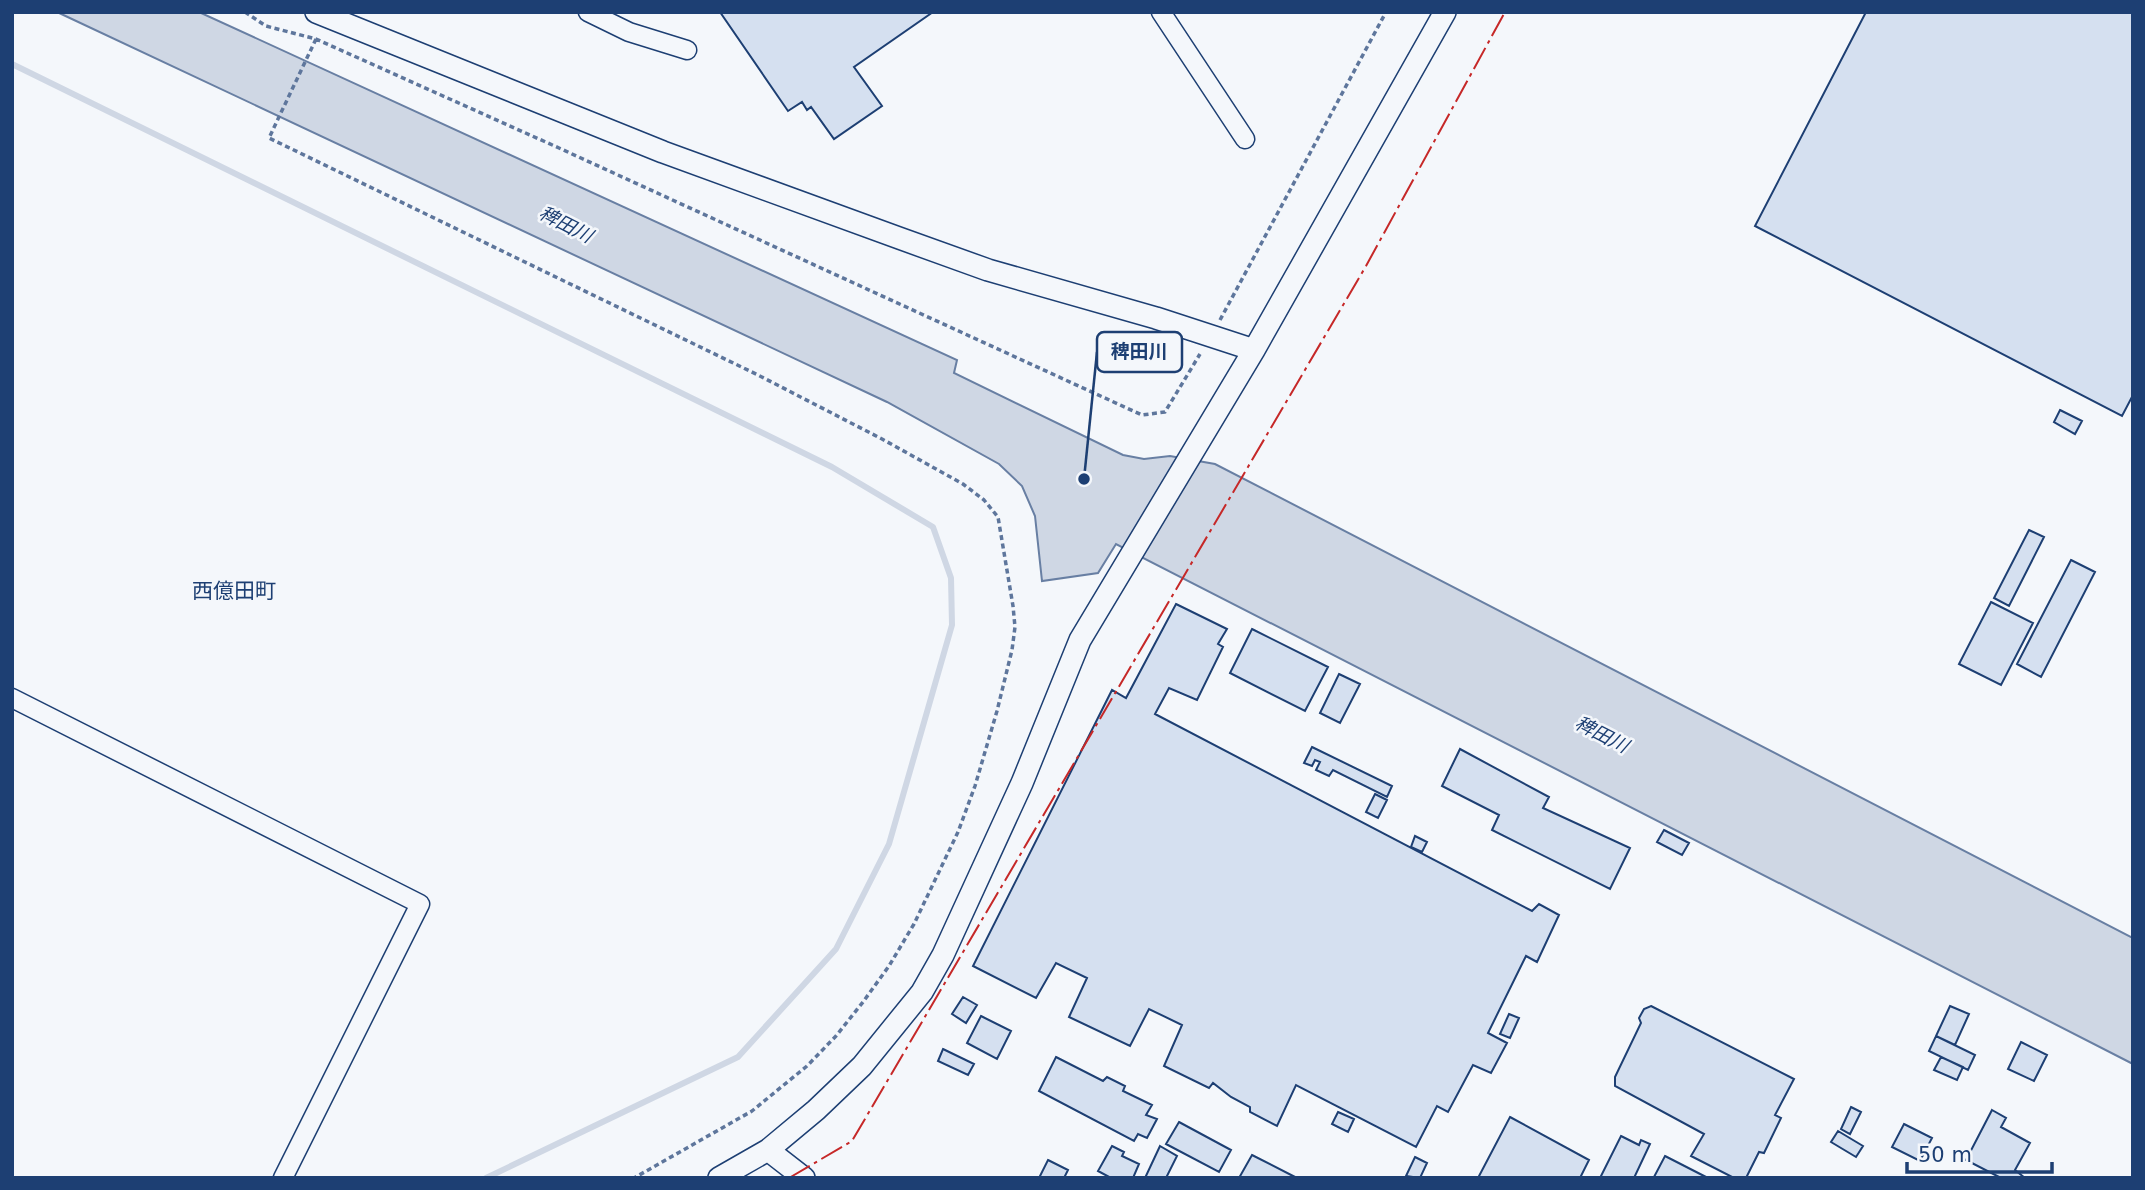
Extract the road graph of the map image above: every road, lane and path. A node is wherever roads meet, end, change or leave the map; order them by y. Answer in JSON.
{"nodes":[{"id":1,"x":245,"y":12,"type":"edge"},
{"id":2,"x":316,"y":12,"type":"edge"},
{"id":3,"x":588,"y":12,"type":"edge"},
{"id":4,"x":1161,"y":12,"type":"edge"},
{"id":5,"x":1445,"y":12,"type":"edge"},
{"id":6,"x":687,"y":50,"type":"dead end"},
{"id":7,"x":1245,"y":139,"type":"dead end"},
{"id":8,"x":1254,"y":350,"type":"junction"},
{"id":9,"x":12,"y":698,"type":"edge"},
{"id":10,"x":768,"y":1150,"type":"junction"},
{"id":11,"x":283,"y":1178,"type":"edge"},
{"id":12,"x":634,"y":1178,"type":"edge"},
{"id":13,"x":719,"y":1178,"type":"edge"},
{"id":14,"x":804,"y":1178,"type":"edge"}],
"edges":[{"from":1,"to":12,"type":"path"},
{"from":2,"to":8,"type":"street"},
{"from":3,"to":6,"type":"street"},
{"from":4,"to":7,"type":"street"},
{"from":5,"to":8,"type":"street"},
{"from":8,"to":10,"type":"street"},
{"from":9,"to":11,"type":"street"},
{"from":10,"to":13,"type":"street"},
{"from":10,"to":14,"type":"street"}]}
